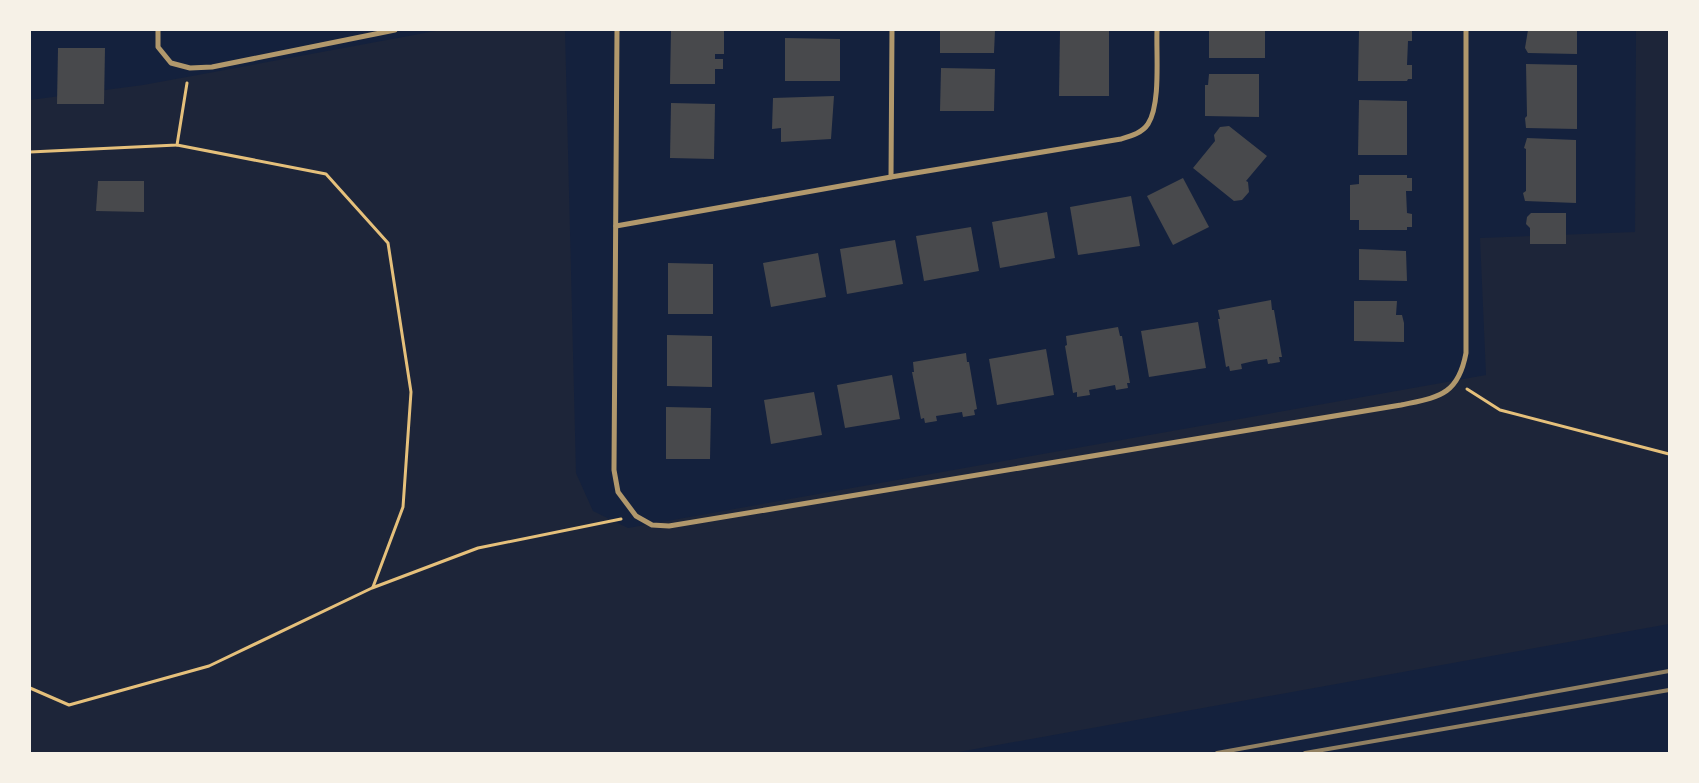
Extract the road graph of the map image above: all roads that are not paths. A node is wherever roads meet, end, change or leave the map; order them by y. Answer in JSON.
{"nodes":[{"id":1,"x":158,"y":30,"type":"edge"},
{"id":2,"x":395,"y":30,"type":"edge"},
{"id":3,"x":617,"y":30,"type":"edge"},
{"id":4,"x":892,"y":30,"type":"edge"},
{"id":5,"x":1156,"y":30,"type":"edge"},
{"id":6,"x":1466,"y":30,"type":"edge"},
{"id":7,"x":891,"y":177,"type":"junction"},
{"id":8,"x":616,"y":226,"type":"junction"}],
"edges":[{"from":1,"to":2,"type":"street"},
{"from":3,"to":8,"type":"street"},
{"from":4,"to":7,"type":"street"},
{"from":5,"to":7,"type":"street"},
{"from":6,"to":8,"type":"street"},
{"from":7,"to":8,"type":"street"}]}
